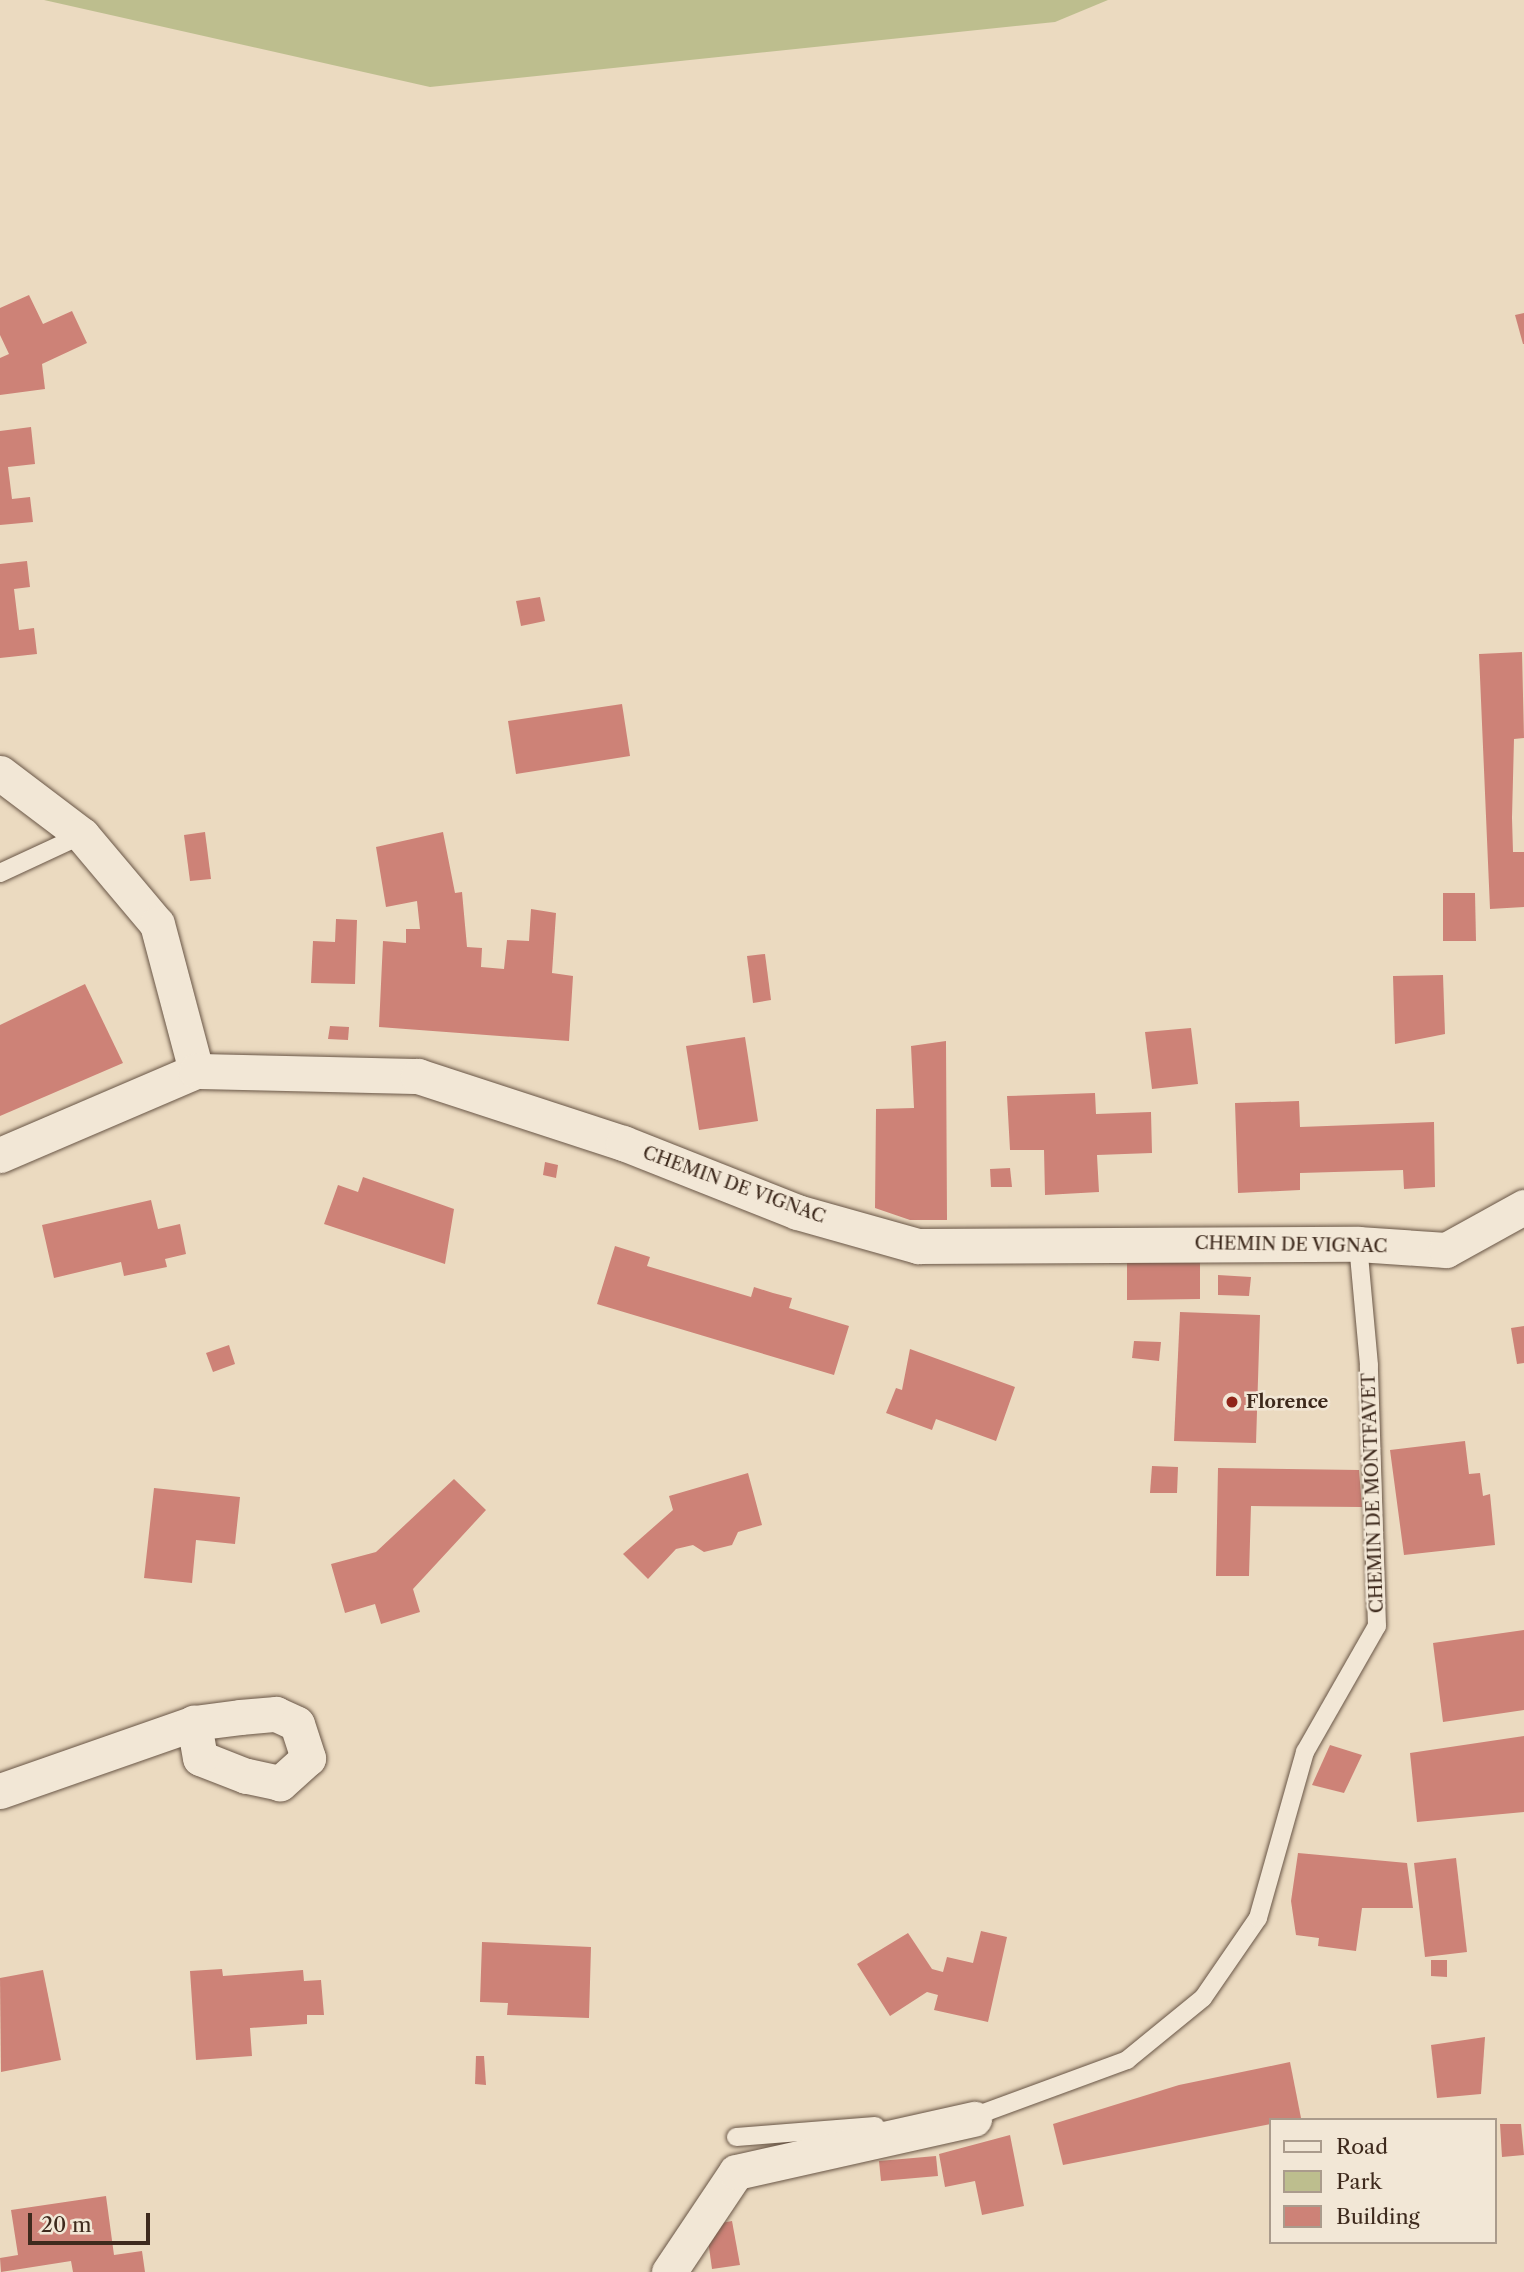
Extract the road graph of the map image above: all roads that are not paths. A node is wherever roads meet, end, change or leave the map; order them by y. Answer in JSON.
{"nodes":[{"id":1,"x":0,"y":773,"type":"edge"},
{"id":2,"x":82,"y":835,"type":"junction"},
{"id":3,"x":0,"y":873,"type":"edge"},
{"id":4,"x":196,"y":1071,"type":"junction"},
{"id":5,"x":0,"y":1155,"type":"edge"},
{"id":6,"x":1524,"y":1207,"type":"edge"},
{"id":7,"x":1358,"y":1244,"type":"junction"},
{"id":8,"x":194,"y":1723,"type":"dead end"},
{"id":9,"x":0,"y":1791,"type":"edge"},
{"id":10,"x":974,"y":2119,"type":"junction"},
{"id":11,"x":736,"y":2137,"type":"dead end"},
{"id":12,"x":669,"y":2272,"type":"edge"}],
"edges":[{"from":1,"to":2,"type":"street"},
{"from":2,"to":3,"type":"lane"},
{"from":2,"to":4,"type":"street"},
{"from":4,"to":5,"type":"street","name":"CHEMIN DE VIGNAC"},
{"from":4,"to":7,"type":"street","name":"CHEMIN DE VIGNAC"},
{"from":6,"to":7,"type":"street","name":"CHEMIN DE VIGNAC"},
{"from":7,"to":10,"type":"lane","name":"CHEMIN DE MONTFAVET"},
{"from":8,"to":9,"type":"street"},
{"from":10,"to":11,"type":"lane","name":"CHEMIN DE MONTFAVET"},
{"from":10,"to":12,"type":"street"}]}
